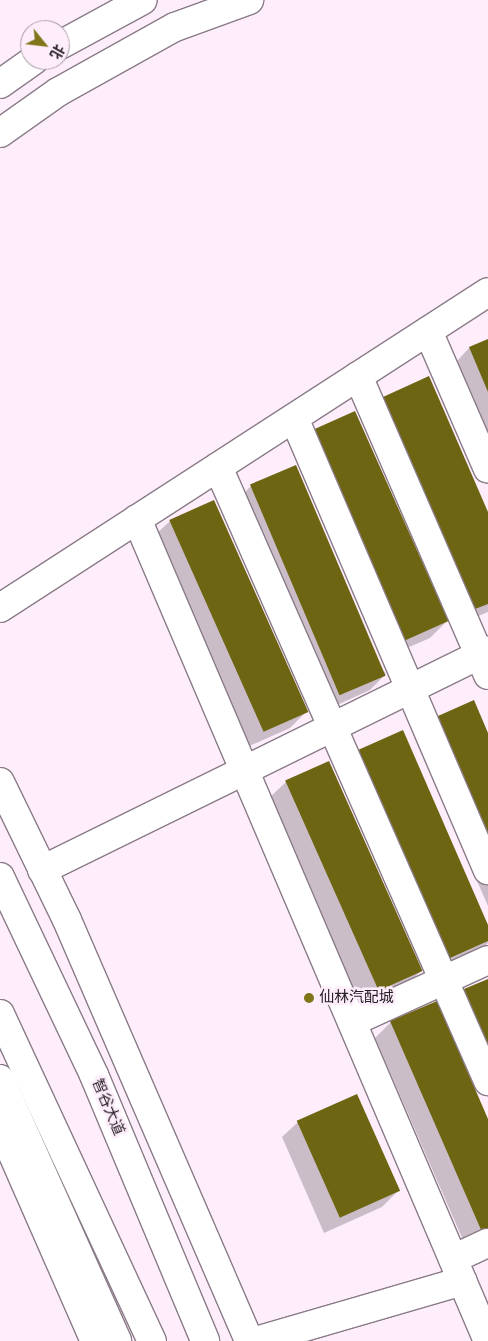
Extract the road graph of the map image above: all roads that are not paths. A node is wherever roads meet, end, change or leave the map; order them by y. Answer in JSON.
{"nodes":[{"id":1,"x":143,"y":0,"type":"edge"},
{"id":2,"x":249,"y":0,"type":"edge"},
{"id":3,"x":70,"y":40,"type":"edge"},
{"id":4,"x":20,"y":70,"type":"edge"},
{"id":5,"x":0,"y":84,"type":"edge"},
{"id":6,"x":0,"y":133,"type":"edge"},
{"id":7,"x":488,"y":292,"type":"edge"},
{"id":8,"x":428,"y":331,"type":"junction"},
{"id":9,"x":358,"y":376,"type":"junction"},
{"id":10,"x":294,"y":418,"type":"junction"},
{"id":11,"x":218,"y":467,"type":"junction"},
{"id":12,"x":488,"y":469,"type":"edge"},
{"id":13,"x":137,"y":520,"type":"junction"},
{"id":14,"x":0,"y":608,"type":"edge"},
{"id":15,"x":485,"y":660,"type":"edge"},
{"id":16,"x":410,"y":689,"type":"junction"},
{"id":17,"x":332,"y":727,"type":"junction"},
{"id":18,"x":244,"y":770,"type":"junction"},
{"id":19,"x":0,"y":782,"type":"edge"},
{"id":20,"x":42,"y":870,"type":"junction"},
{"id":21,"x":488,"y":870,"type":"edge"},
{"id":22,"x":0,"y":877,"type":"edge"},
{"id":23,"x":488,"y":960,"type":"edge"},
{"id":24,"x":444,"y":980,"type":"junction"},
{"id":25,"x":0,"y":1014,"type":"edge"},
{"id":26,"x":352,"y":1022,"type":"junction"},
{"id":27,"x":0,"y":1079,"type":"edge"},
{"id":28,"x":488,"y":1082,"type":"edge"},
{"id":29,"x":0,"y":1126,"type":"edge"},
{"id":30,"x":488,"y":1243,"type":"edge"},
{"id":31,"x":469,"y":1284,"type":"edge"},
{"id":32,"x":95,"y":1341,"type":"edge"},
{"id":33,"x":117,"y":1341,"type":"edge"},
{"id":34,"x":152,"y":1341,"type":"edge"},
{"id":35,"x":205,"y":1341,"type":"edge"},
{"id":36,"x":249,"y":1341,"type":"edge"},
{"id":37,"x":256,"y":1341,"type":"edge"},
{"id":38,"x":488,"y":1341,"type":"edge"}],
"edges":[{"from":1,"to":3,"type":"main road"},
{"from":2,"to":6,"type":"main road"},
{"from":4,"to":5,"type":"main road"},
{"from":7,"to":8,"type":"main road"},
{"from":8,"to":9,"type":"main road"},
{"from":8,"to":12,"type":"main road"},
{"from":9,"to":10,"type":"main road"},
{"from":9,"to":15,"type":"main road"},
{"from":10,"to":11,"type":"main road"},
{"from":10,"to":16,"type":"main road"},
{"from":11,"to":13,"type":"main road"},
{"from":11,"to":17,"type":"main road"},
{"from":13,"to":14,"type":"main road"},
{"from":13,"to":18,"type":"main road"},
{"from":15,"to":16,"type":"main road"},
{"from":16,"to":17,"type":"main road"},
{"from":16,"to":21,"type":"main road"},
{"from":17,"to":18,"type":"main road"},
{"from":17,"to":24,"type":"main road"},
{"from":18,"to":20,"type":"main road"},
{"from":18,"to":26,"type":"main road"},
{"from":19,"to":20,"type":"main road"},
{"from":20,"to":36,"type":"main road"},
{"from":22,"to":35,"type":"main road","name":"智谷大道"},
{"from":23,"to":24,"type":"main road"},
{"from":24,"to":26,"type":"main road"},
{"from":24,"to":28,"type":"main road"},
{"from":25,"to":34,"type":"main road"},
{"from":26,"to":31,"type":"main road"},
{"from":27,"to":33,"type":"main road"},
{"from":29,"to":32,"type":"main road"},
{"from":30,"to":31,"type":"main road"},
{"from":31,"to":37,"type":"main road"},
{"from":31,"to":38,"type":"main road"}]}
